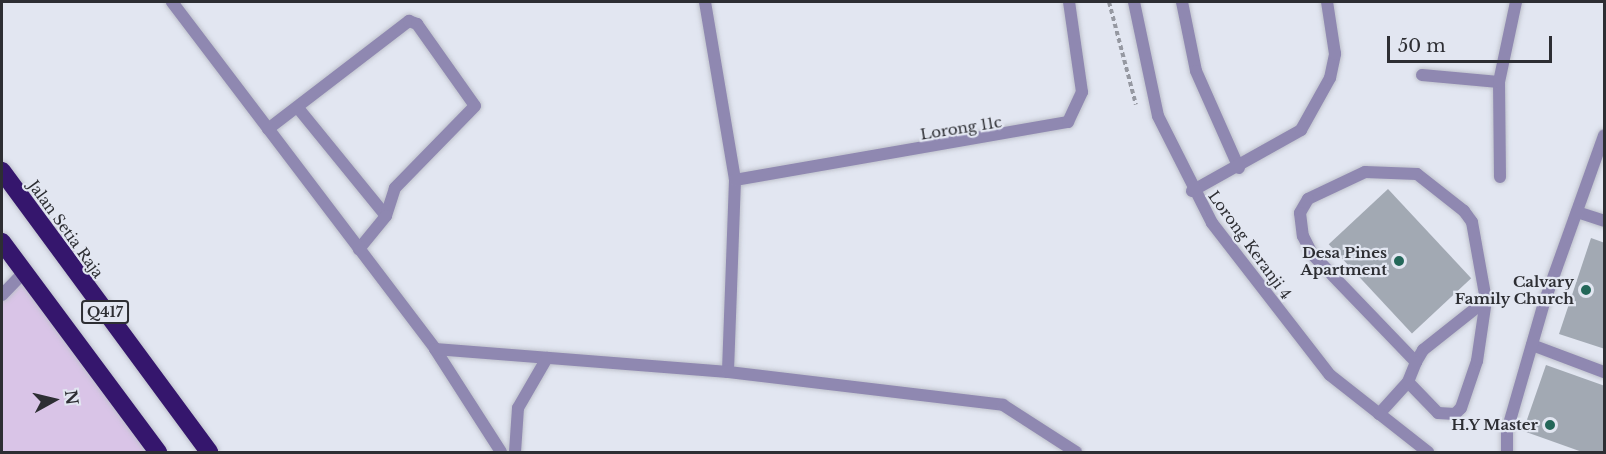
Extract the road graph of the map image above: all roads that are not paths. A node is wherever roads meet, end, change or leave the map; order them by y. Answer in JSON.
{"nodes":[{"id":1,"x":172,"y":2,"type":"edge"},
{"id":2,"x":705,"y":2,"type":"edge"},
{"id":3,"x":1069,"y":2,"type":"edge"},
{"id":4,"x":1134,"y":2,"type":"edge"},
{"id":5,"x":1182,"y":2,"type":"edge"},
{"id":6,"x":1328,"y":2,"type":"edge"},
{"id":7,"x":1516,"y":2,"type":"edge"},
{"id":8,"x":1422,"y":75,"type":"dead end"},
{"id":9,"x":1499,"y":82,"type":"junction"},
{"id":10,"x":298,"y":108,"type":"junction"},
{"id":11,"x":268,"y":129,"type":"junction"},
{"id":12,"x":1605,"y":135,"type":"edge"},
{"id":13,"x":1239,"y":168,"type":"junction"},
{"id":14,"x":2,"y":171,"type":"edge"},
{"id":15,"x":1500,"y":177,"type":"dead end"},
{"id":16,"x":735,"y":180,"type":"junction"},
{"id":17,"x":1192,"y":192,"type":"junction"},
{"id":18,"x":1577,"y":212,"type":"junction"},
{"id":19,"x":386,"y":216,"type":"junction"},
{"id":20,"x":1605,"y":221,"type":"edge"},
{"id":21,"x":2,"y":242,"type":"edge"},
{"id":22,"x":359,"y":249,"type":"junction"},
{"id":23,"x":24,"y":272,"type":"junction"},
{"id":24,"x":2,"y":295,"type":"edge"},
{"id":25,"x":1486,"y":300,"type":"junction"},
{"id":26,"x":1532,"y":345,"type":"junction"},
{"id":27,"x":435,"y":349,"type":"junction"},
{"id":28,"x":546,"y":358,"type":"junction"},
{"id":29,"x":1416,"y":362,"type":"junction"},
{"id":30,"x":728,"y":372,"type":"junction"},
{"id":31,"x":1605,"y":372,"type":"edge"},
{"id":32,"x":1408,"y":382,"type":"junction"},
{"id":33,"x":1379,"y":414,"type":"junction"},
{"id":34,"x":158,"y":453,"type":"edge"},
{"id":35,"x":209,"y":453,"type":"edge"},
{"id":36,"x":501,"y":453,"type":"edge"},
{"id":37,"x":515,"y":453,"type":"edge"},
{"id":38,"x":1076,"y":453,"type":"edge"},
{"id":39,"x":1428,"y":453,"type":"edge"},
{"id":40,"x":1507,"y":453,"type":"edge"}],
"edges":[{"from":1,"to":11,"type":"street"},
{"from":2,"to":16,"type":"street"},
{"from":3,"to":16,"type":"street","name":"Lorong 11c"},
{"from":4,"to":17,"type":"street","name":"Lorong Keranji 4"},
{"from":5,"to":13,"type":"street"},
{"from":6,"to":13,"type":"street"},
{"from":7,"to":9,"type":"street"},
{"from":8,"to":9,"type":"street"},
{"from":9,"to":15,"type":"street"},
{"from":10,"to":11,"type":"street"},
{"from":10,"to":19,"type":"street"},
{"from":10,"to":19,"type":"street"},
{"from":11,"to":22,"type":"street"},
{"from":12,"to":18,"type":"street"},
{"from":13,"to":17,"type":"street"},
{"from":14,"to":35,"type":"highway","name":"Jalan Setia Raja","number":"Q417"},
{"from":16,"to":30,"type":"street"},
{"from":17,"to":33,"type":"street","name":"Lorong Keranji 4"},
{"from":18,"to":20,"type":"street"},
{"from":18,"to":26,"type":"street"},
{"from":19,"to":22,"type":"street"},
{"from":21,"to":23,"type":"highway","number":"Q417"},
{"from":22,"to":27,"type":"street"},
{"from":23,"to":24,"type":"street"},
{"from":23,"to":34,"type":"highway","number":"Q417"},
{"from":25,"to":29,"type":"street"},
{"from":25,"to":29,"type":"street"},
{"from":25,"to":32,"type":"street"},
{"from":26,"to":31,"type":"street"},
{"from":26,"to":40,"type":"street"},
{"from":27,"to":28,"type":"street"},
{"from":27,"to":36,"type":"street"},
{"from":28,"to":30,"type":"street"},
{"from":28,"to":37,"type":"street"},
{"from":29,"to":32,"type":"street"},
{"from":30,"to":38,"type":"street"},
{"from":32,"to":33,"type":"street"},
{"from":33,"to":39,"type":"street","name":"Lorong Keranji 4"}]}
